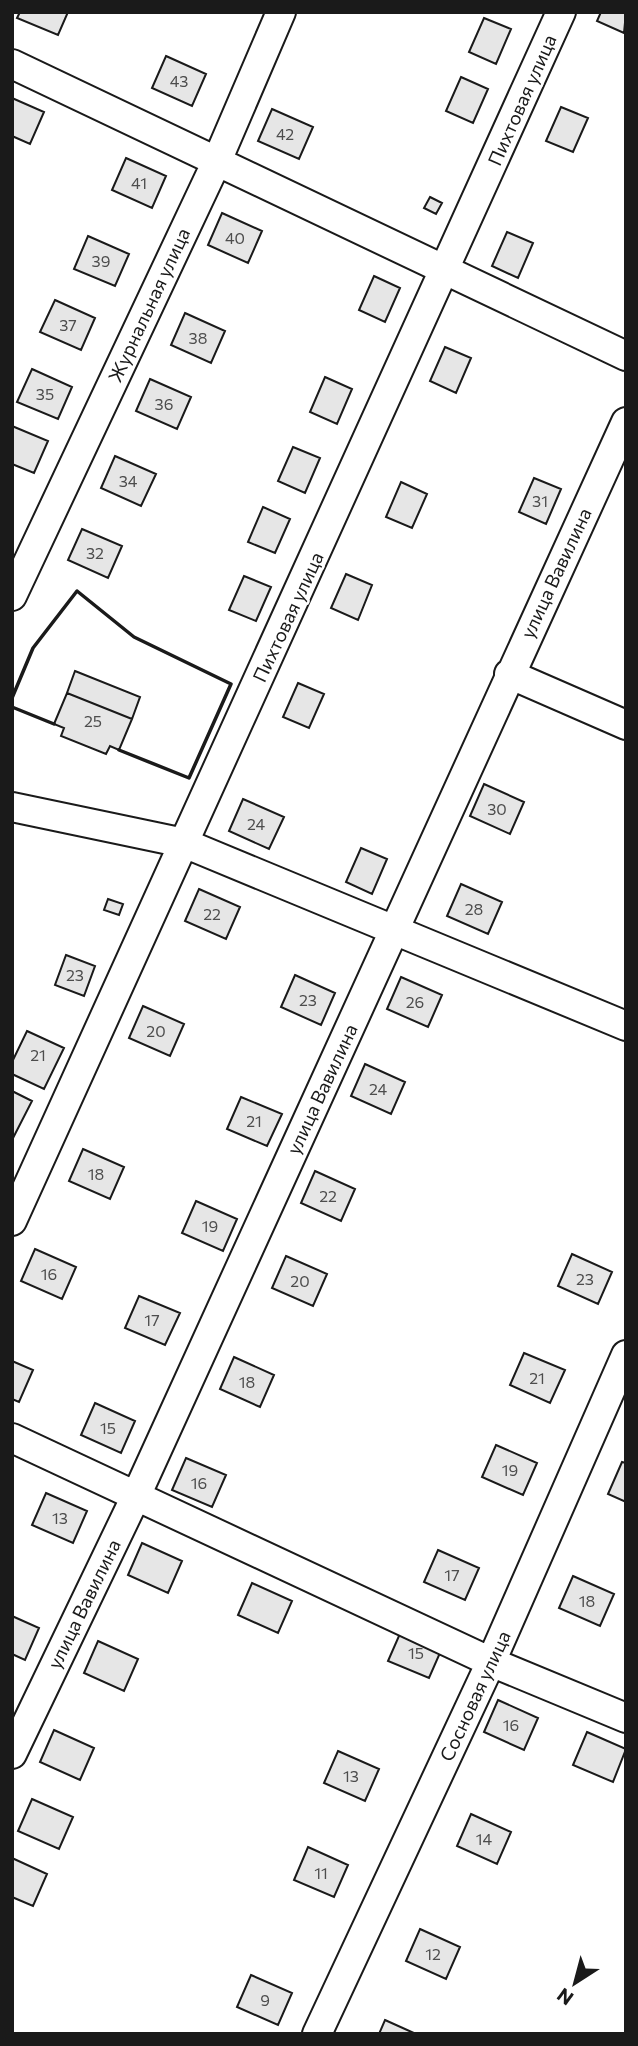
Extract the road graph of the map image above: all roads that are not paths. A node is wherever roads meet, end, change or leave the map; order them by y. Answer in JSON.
{"nodes":[{"id":1,"x":281,"y":12,"type":"edge"},
{"id":2,"x":561,"y":12,"type":"edge"},
{"id":3,"x":12,"y":64,"type":"edge"},
{"id":4,"x":217,"y":162,"type":"junction"},
{"id":5,"x":445,"y":272,"type":"junction"},
{"id":6,"x":626,"y":356,"type":"edge"},
{"id":7,"x":626,"y":422,"type":"edge"},
{"id":8,"x":12,"y":596,"type":"edge"},
{"id":9,"x":509,"y":674,"type":"junction"},
{"id":10,"x":626,"y":725,"type":"edge"},
{"id":11,"x":15,"y":801,"type":"edge"},
{"id":12,"x":184,"y":843,"type":"junction"},
{"id":13,"x":395,"y":930,"type":"junction"},
{"id":14,"x":626,"y":1026,"type":"edge"},
{"id":15,"x":12,"y":1221,"type":"edge"},
{"id":16,"x":626,"y":1354,"type":"edge"},
{"id":17,"x":12,"y":1438,"type":"edge"},
{"id":18,"x":136,"y":1496,"type":"junction"},
{"id":19,"x":491,"y":1662,"type":"junction"},
{"id":20,"x":626,"y":1718,"type":"edge"},
{"id":21,"x":12,"y":1754,"type":"edge"},
{"id":22,"x":317,"y":2034,"type":"edge"}],
"edges":[{"from":1,"to":4,"type":"street","name":"Журнальная улица"},
{"from":2,"to":5,"type":"street","name":"Пихтовая улица"},
{"from":3,"to":4,"type":"street"},
{"from":4,"to":5,"type":"street"},
{"from":4,"to":8,"type":"street","name":"Журнальная улица"},
{"from":5,"to":6,"type":"street"},
{"from":5,"to":12,"type":"street","name":"Пихтовая улица"},
{"from":7,"to":9,"type":"street","name":"улица Вавилина"},
{"from":9,"to":10,"type":"street"},
{"from":9,"to":13,"type":"street","name":"улица Вавилина"},
{"from":11,"to":12,"type":"street"},
{"from":12,"to":13,"type":"street"},
{"from":12,"to":15,"type":"street","name":"Пихтовая улица"},
{"from":13,"to":14,"type":"street"},
{"from":13,"to":18,"type":"street","name":"улица Вавилина"},
{"from":16,"to":19,"type":"street","name":"Сосновая улица"},
{"from":17,"to":18,"type":"street"},
{"from":18,"to":19,"type":"street"},
{"from":18,"to":21,"type":"street","name":"улица Вавилина"},
{"from":19,"to":20,"type":"street"},
{"from":19,"to":22,"type":"street","name":"Сосновая улица"}]}
